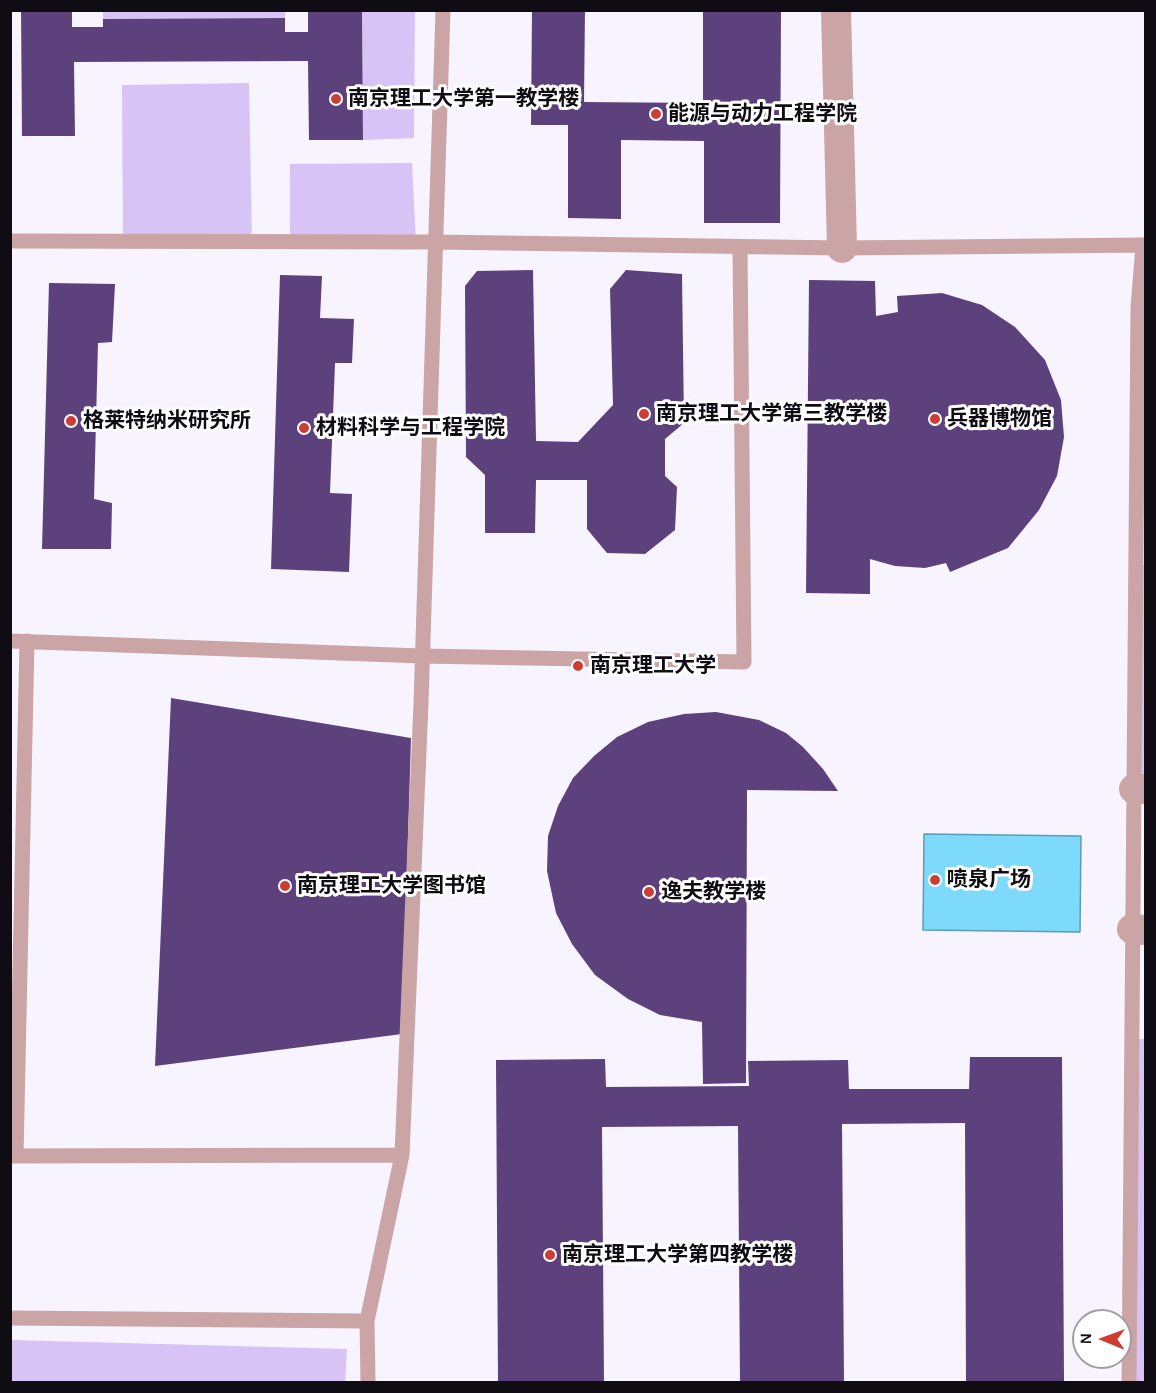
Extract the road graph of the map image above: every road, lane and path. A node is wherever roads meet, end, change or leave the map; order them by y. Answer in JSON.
{"nodes":[{"id":1,"x":443,"y":10,"type":"edge"},
{"id":2,"x":836,"y":10,"type":"edge"},
{"id":3,"x":10,"y":241,"type":"edge"},
{"id":4,"x":437,"y":242,"type":"junction"},
{"id":5,"x":1144,"y":246,"type":"edge"},
{"id":6,"x":740,"y":247,"type":"junction"},
{"id":7,"x":842,"y":248,"type":"junction"},
{"id":8,"x":1142,"y":307,"type":"edge"},
{"id":9,"x":10,"y":641,"type":"edge"},
{"id":10,"x":27,"y":641,"type":"junction"},
{"id":11,"x":422,"y":656,"type":"junction"},
{"id":12,"x":1140,"y":789,"type":"edge"},
{"id":13,"x":1139,"y":929,"type":"edge"},
{"id":14,"x":402,"y":1155,"type":"junction"},
{"id":15,"x":13,"y":1156,"type":"edge"},
{"id":16,"x":10,"y":1318,"type":"edge"},
{"id":17,"x":367,"y":1321,"type":"junction"},
{"id":18,"x":368,"y":1383,"type":"edge"},
{"id":19,"x":1129,"y":1383,"type":"edge"}],
"edges":[{"from":1,"to":4,"type":"lane"},
{"from":2,"to":7,"type":"street"},
{"from":3,"to":4,"type":"lane"},
{"from":4,"to":6,"type":"lane"},
{"from":4,"to":11,"type":"lane"},
{"from":5,"to":7,"type":"lane"},
{"from":5,"to":8,"type":"lane"},
{"from":6,"to":7,"type":"lane"},
{"from":6,"to":11,"type":"lane"},
{"from":8,"to":12,"type":"lane"},
{"from":9,"to":10,"type":"lane"},
{"from":10,"to":11,"type":"lane"},
{"from":10,"to":15,"type":"lane"},
{"from":11,"to":14,"type":"lane"},
{"from":12,"to":13,"type":"lane"},
{"from":13,"to":19,"type":"lane"},
{"from":14,"to":15,"type":"lane"},
{"from":14,"to":17,"type":"lane"},
{"from":16,"to":17,"type":"lane"},
{"from":17,"to":18,"type":"lane"}]}
